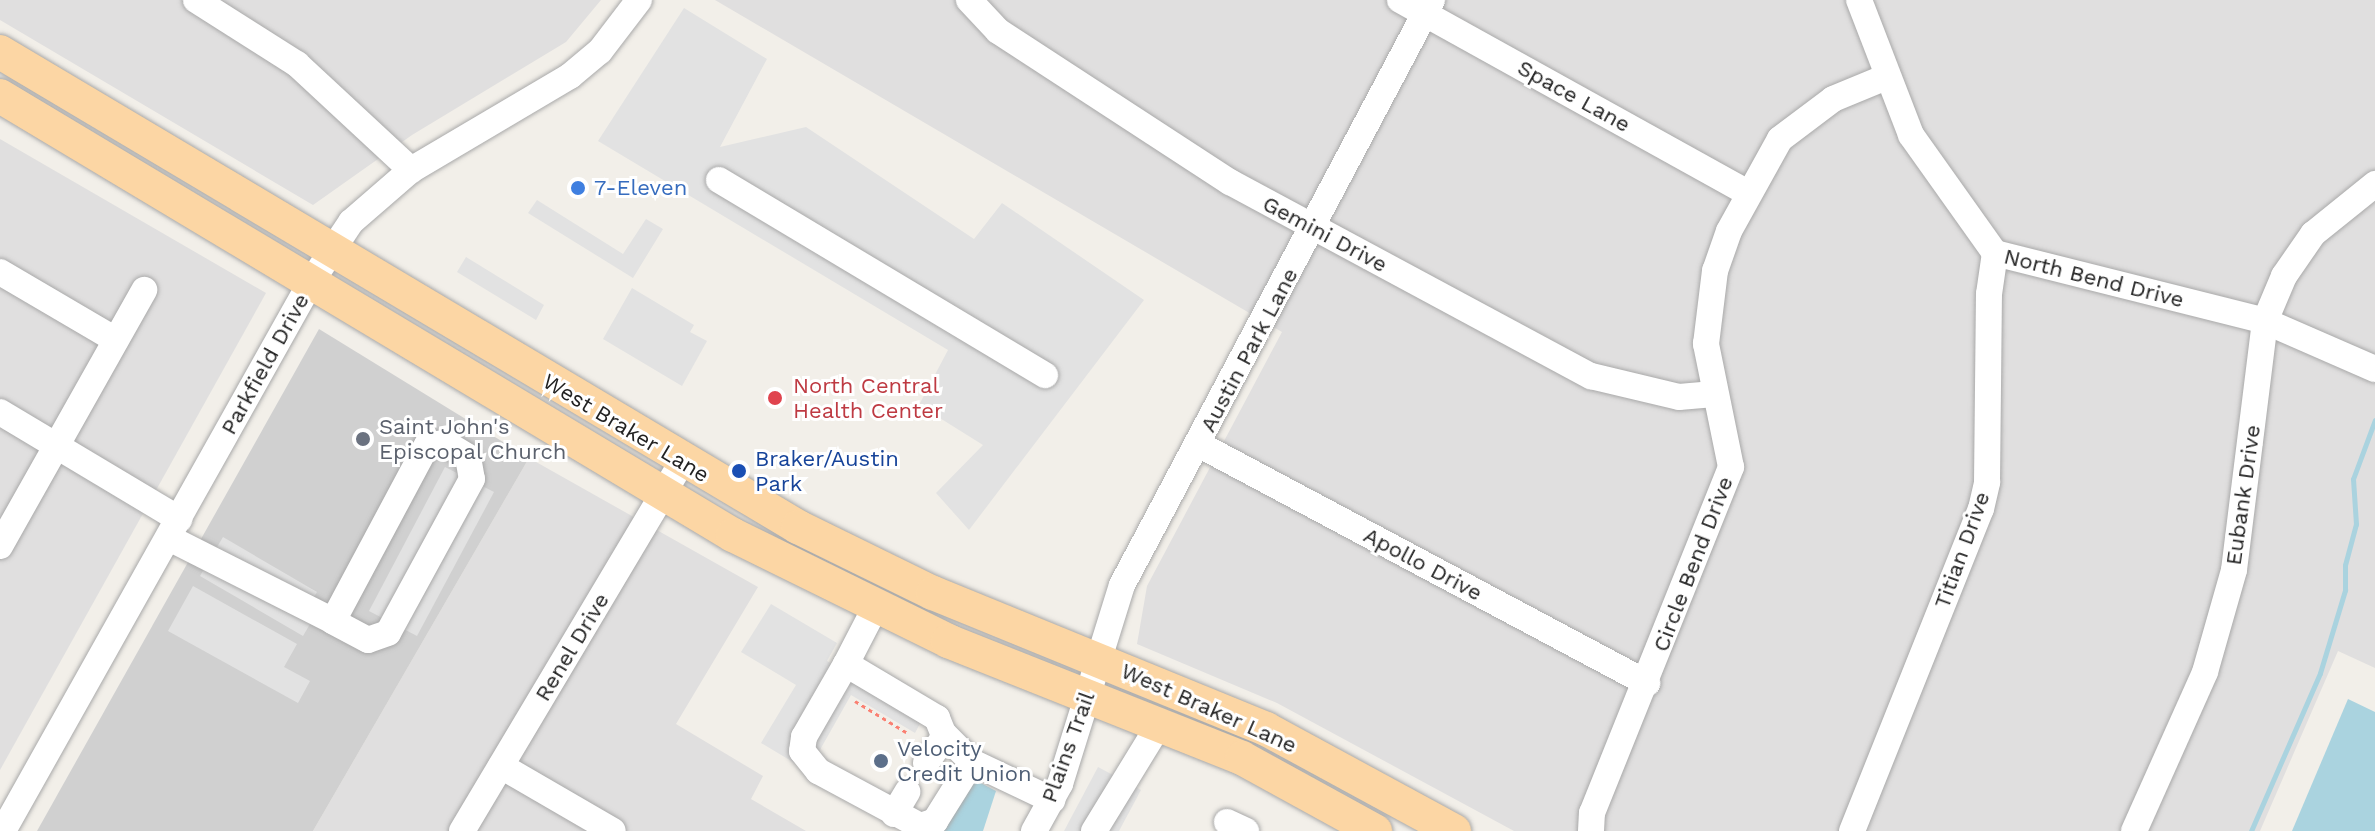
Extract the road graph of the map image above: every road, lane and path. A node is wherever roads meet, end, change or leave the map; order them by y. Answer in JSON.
{"nodes":[{"id":1,"x":196,"y":0,"type":"edge"},
{"id":2,"x":639,"y":0,"type":"edge"},
{"id":3,"x":969,"y":0,"type":"edge"},
{"id":4,"x":1400,"y":0,"type":"edge"},
{"id":5,"x":1859,"y":0,"type":"edge"},
{"id":6,"x":1428,"y":7,"type":"edge"},
{"id":7,"x":0,"y":52,"type":"edge"},
{"id":8,"x":1886,"y":77,"type":"junction"},
{"id":9,"x":0,"y":96,"type":"edge"},
{"id":10,"x":411,"y":170,"type":"junction"},
{"id":11,"x":719,"y":180,"type":"dead end"},
{"id":12,"x":2375,"y":184,"type":"edge"},
{"id":13,"x":1747,"y":192,"type":"junction"},
{"id":14,"x":1315,"y":228,"type":"junction"},
{"id":15,"x":331,"y":249,"type":"junction"},
{"id":16,"x":1995,"y":253,"type":"junction"},
{"id":17,"x":0,"y":272,"type":"edge"},
{"id":18,"x":311,"y":282,"type":"junction"},
{"id":19,"x":144,"y":290,"type":"dead end"},
{"id":20,"x":2265,"y":321,"type":"junction"},
{"id":21,"x":116,"y":340,"type":"junction"},
{"id":22,"x":2375,"y":369,"type":"edge"},
{"id":23,"x":1045,"y":375,"type":"dead end"},
{"id":24,"x":1714,"y":394,"type":"junction"},
{"id":25,"x":0,"y":412,"type":"edge"},
{"id":26,"x":1198,"y":444,"type":"junction"},
{"id":27,"x":56,"y":445,"type":"junction"},
{"id":28,"x":682,"y":462,"type":"junction"},
{"id":29,"x":663,"y":494,"type":"junction"},
{"id":30,"x":174,"y":528,"type":"junction"},
{"id":31,"x":0,"y":546,"type":"edge"},
{"id":32,"x":875,"y":608,"type":"junction"},
{"id":33,"x":333,"y":621,"type":"junction"},
{"id":34,"x":1098,"y":661,"type":"junction"},
{"id":35,"x":846,"y":664,"type":"junction"},
{"id":36,"x":1647,"y":683,"type":"junction"},
{"id":37,"x":1087,"y":697,"type":"junction"},
{"id":38,"x":855,"y":701,"type":"dead end"},
{"id":39,"x":1159,"y":725,"type":"junction"},
{"id":40,"x":906,"y":732,"type":"dead end"},
{"id":41,"x":945,"y":736,"type":"junction"},
{"id":42,"x":972,"y":762,"type":"junction"},
{"id":43,"x":926,"y":763,"type":"dead end"},
{"id":44,"x":501,"y":766,"type":"junction"},
{"id":45,"x":1356,"y":777,"type":"junction"},
{"id":46,"x":1052,"y":800,"type":"junction"},
{"id":47,"x":1332,"y":821,"type":"edge"},
{"id":48,"x":3,"y":831,"type":"edge"},
{"id":49,"x":462,"y":831,"type":"edge"},
{"id":50,"x":613,"y":831,"type":"edge"},
{"id":51,"x":1034,"y":831,"type":"edge"},
{"id":52,"x":1094,"y":831,"type":"edge"},
{"id":53,"x":1375,"y":831,"type":"edge"},
{"id":54,"x":1454,"y":831,"type":"edge"},
{"id":55,"x":1591,"y":831,"type":"edge"},
{"id":56,"x":1852,"y":831,"type":"edge"},
{"id":57,"x":2134,"y":831,"type":"edge"}],
"edges":[{"from":1,"to":10,"type":"street"},
{"from":2,"to":10,"type":"street","name":"Parkfield Drive"},
{"from":3,"to":14,"type":"street","name":"Gemini Drive"},
{"from":4,"to":6,"type":"street","name":"Space Lane"},
{"from":5,"to":8,"type":"street","name":"North Bend Drive"},
{"from":6,"to":13,"type":"street","name":"Space Lane"},
{"from":6,"to":14,"type":"street","name":"Austin Park Lane"},
{"from":7,"to":15,"type":"main road","name":"West Braker Lane"},
{"from":8,"to":13,"type":"street","name":"Circle Bend Drive"},
{"from":8,"to":16,"type":"street","name":"North Bend Drive"},
{"from":9,"to":18,"type":"main road","name":"West Braker Lane"},
{"from":10,"to":15,"type":"street","name":"Parkfield Drive"},
{"from":11,"to":23,"type":"street"},
{"from":12,"to":20,"type":"street","name":"Eubank Drive"},
{"from":13,"to":24,"type":"street","name":"Circle Bend Drive"},
{"from":14,"to":24,"type":"street","name":"Gemini Drive"},
{"from":14,"to":26,"type":"street","name":"Austin Park Lane"},
{"from":15,"to":18,"type":"street","name":"Parkfield Drive"},
{"from":15,"to":28,"type":"main road","name":"West Braker Lane"},
{"from":16,"to":20,"type":"street","name":"North Bend Drive"},
{"from":16,"to":56,"type":"street","name":"Titian Drive"},
{"from":17,"to":21,"type":"street"},
{"from":18,"to":29,"type":"main road","name":"West Braker Lane"},
{"from":18,"to":30,"type":"street","name":"Parkfield Drive"},
{"from":19,"to":21,"type":"street"},
{"from":20,"to":22,"type":"street","name":"North Bend Drive"},
{"from":20,"to":57,"type":"street","name":"Eubank Drive"},
{"from":21,"to":27,"type":"street"},
{"from":24,"to":36,"type":"street","name":"Circle Bend Drive"},
{"from":25,"to":27,"type":"street"},
{"from":26,"to":34,"type":"street","name":"Austin Park Lane"},
{"from":26,"to":36,"type":"street","name":"Apollo Drive"},
{"from":27,"to":30,"type":"street"},
{"from":27,"to":31,"type":"street"},
{"from":28,"to":29,"type":"street","name":"Renel Drive"},
{"from":28,"to":34,"type":"main road","name":"West Braker Lane"},
{"from":29,"to":32,"type":"main road","name":"West Braker Lane"},
{"from":29,"to":44,"type":"street","name":"Renel Drive"},
{"from":30,"to":33,"type":"street"},
{"from":30,"to":48,"type":"street","name":"Parkfield Drive"},
{"from":32,"to":35,"type":"street"},
{"from":32,"to":37,"type":"main road","name":"West Braker Lane"},
{"from":33,"to":33,"type":"street"},
{"from":34,"to":37,"type":"street","name":"Plains Trail"},
{"from":34,"to":45,"type":"main road","name":"West Braker Lane"},
{"from":35,"to":41,"type":"street"},
{"from":35,"to":42,"type":"street"},
{"from":36,"to":55,"type":"street","name":"Circle Bend Drive"},
{"from":37,"to":39,"type":"main road","name":"West Braker Lane"},
{"from":37,"to":46,"type":"street","name":"Plains Trail"},
{"from":38,"to":40,"type":"path"},
{"from":39,"to":47,"type":"main road","name":"West Braker Lane"},
{"from":39,"to":52,"type":"street"},
{"from":41,"to":42,"type":"street"},
{"from":41,"to":43,"type":"street"},
{"from":42,"to":46,"type":"street"},
{"from":44,"to":49,"type":"street","name":"Renel Drive"},
{"from":44,"to":50,"type":"street"},
{"from":45,"to":47,"type":"main road"},
{"from":45,"to":54,"type":"main road","name":"West Braker Lane"},
{"from":46,"to":51,"type":"street","name":"Plains Trail"},
{"from":47,"to":53,"type":"main road","name":"West Braker Lane"}]}
